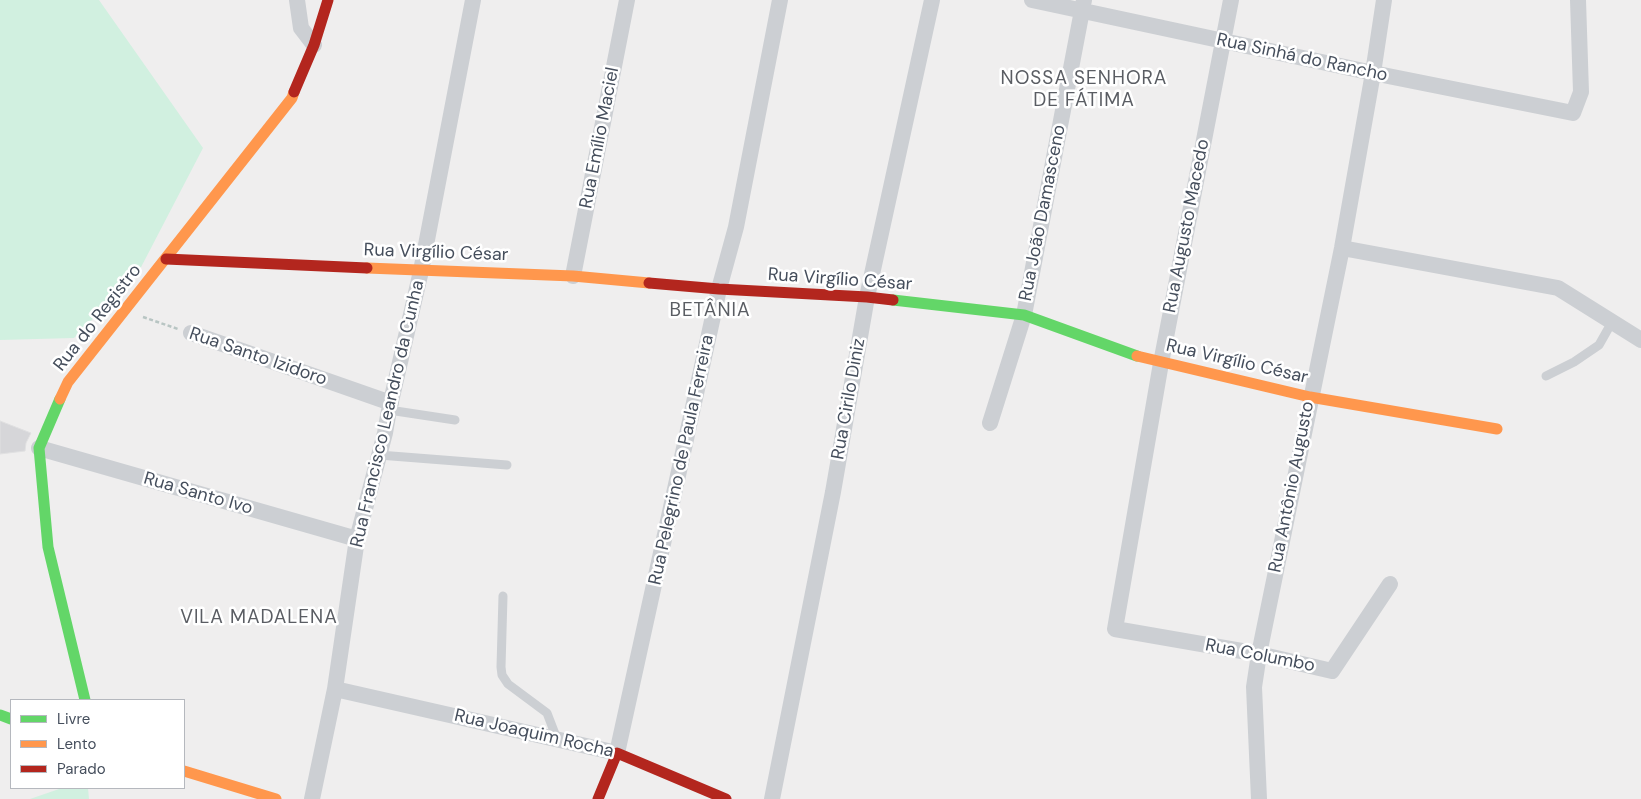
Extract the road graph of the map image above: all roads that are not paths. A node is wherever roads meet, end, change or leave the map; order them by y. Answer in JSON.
{"nodes":[{"id":1,"x":297,"y":0,"type":"edge"},
{"id":2,"x":328,"y":0,"type":"edge"},
{"id":3,"x":473,"y":0,"type":"edge"},
{"id":4,"x":627,"y":0,"type":"edge"},
{"id":5,"x":780,"y":0,"type":"edge"},
{"id":6,"x":932,"y":0,"type":"edge"},
{"id":7,"x":1032,"y":0,"type":"edge"},
{"id":8,"x":1231,"y":0,"type":"edge"},
{"id":9,"x":1384,"y":0,"type":"edge"},
{"id":10,"x":1578,"y":0,"type":"edge"},
{"id":11,"x":1083,"y":5,"type":"edge"},
{"id":12,"x":1222,"y":41,"type":"junction"},
{"id":13,"x":314,"y":45,"type":"junction"},
{"id":14,"x":1373,"y":73,"type":"junction"},
{"id":15,"x":1342,"y":248,"type":"junction"},
{"id":16,"x":166,"y":259,"type":"junction"},
{"id":17,"x":421,"y":271,"type":"junction"},
{"id":18,"x":573,"y":276,"type":"junction"},
{"id":19,"x":719,"y":289,"type":"junction"},
{"id":20,"x":867,"y":297,"type":"junction"},
{"id":21,"x":1024,"y":315,"type":"junction"},
{"id":22,"x":1612,"y":322,"type":"junction"},
{"id":23,"x":191,"y":333,"type":"road end"},
{"id":24,"x":1641,"y":340,"type":"edge"},
{"id":25,"x":1161,"y":363,"type":"junction"},
{"id":26,"x":1546,"y":376,"type":"dead end"},
{"id":27,"x":1310,"y":397,"type":"junction"},
{"id":28,"x":390,"y":406,"type":"junction"},
{"id":29,"x":455,"y":420,"type":"dead end"},
{"id":30,"x":990,"y":424,"type":"dead end"},
{"id":31,"x":1497,"y":429,"type":"dead end"},
{"id":32,"x":39,"y":448,"type":"junction"},
{"id":33,"x":379,"y":455,"type":"junction"},
{"id":34,"x":507,"y":465,"type":"dead end"},
{"id":35,"x":357,"y":539,"type":"junction"},
{"id":36,"x":1390,"y":584,"type":"dead end"},
{"id":37,"x":503,"y":596,"type":"dead end"},
{"id":38,"x":1114,"y":629,"type":"joint"},
{"id":39,"x":1259,"y":654,"type":"junction"},
{"id":40,"x":335,"y":689,"type":"junction"},
{"id":41,"x":85,"y":699,"type":"edge"},
{"id":42,"x":557,"y":739,"type":"junction"},
{"id":43,"x":617,"y":752,"type":"junction"},
{"id":44,"x":185,"y":771,"type":"edge"},
{"id":45,"x":276,"y":799,"type":"edge"},
{"id":46,"x":312,"y":799,"type":"edge"},
{"id":47,"x":598,"y":799,"type":"edge"},
{"id":48,"x":726,"y":799,"type":"edge"},
{"id":49,"x":772,"y":799,"type":"edge"},
{"id":50,"x":1259,"y":799,"type":"edge"}],
"edges":[{"from":1,"to":13,"type":"street"},
{"from":2,"to":13,"type":"street","name":"Rua do Registro"},
{"from":3,"to":17,"type":"street","name":"Rua Francisco Leandro da Cunha"},
{"from":4,"to":18,"type":"street","name":"Rua Emílio Maciel"},
{"from":5,"to":19,"type":"street","name":"Rua Pelegrino de Paula Ferreira"},
{"from":6,"to":20,"type":"street","name":"Rua Cirilo Diniz"},
{"from":7,"to":11,"type":"street","name":"Rua Sinhá do Rancho"},
{"from":8,"to":12,"type":"street","name":"Rua Augusto Macedo"},
{"from":9,"to":14,"type":"street","name":"Rua Antônio Augusto"},
{"from":10,"to":14,"type":"street","name":"Rua Sinhá do Rancho"},
{"from":11,"to":12,"type":"street","name":"Rua Sinhá do Rancho"},
{"from":11,"to":21,"type":"street","name":"Rua João Damasceno"},
{"from":12,"to":14,"type":"street","name":"Rua Sinhá do Rancho"},
{"from":12,"to":25,"type":"street","name":"Rua Augusto Macedo"},
{"from":13,"to":16,"type":"street","name":"Rua do Registro"},
{"from":14,"to":15,"type":"street","name":"Rua Antônio Augusto"},
{"from":15,"to":22,"type":"street"},
{"from":15,"to":27,"type":"street","name":"Rua Antônio Augusto"},
{"from":16,"to":17,"type":"street","name":"Rua Virgílio César"},
{"from":16,"to":32,"type":"street","name":"Rua do Registro"},
{"from":17,"to":18,"type":"street","name":"Rua Virgílio César"},
{"from":17,"to":28,"type":"street","name":"Rua Francisco Leandro da Cunha"},
{"from":18,"to":19,"type":"street","name":"Rua Virgílio César"},
{"from":19,"to":20,"type":"street","name":"Rua Virgílio César"},
{"from":19,"to":43,"type":"street","name":"Rua Pelegrino de Paula Ferreira"},
{"from":20,"to":21,"type":"street","name":"Rua Virgílio César"},
{"from":20,"to":49,"type":"street","name":"Rua Cirilo Diniz"},
{"from":21,"to":25,"type":"street","name":"Rua Virgílio César"},
{"from":21,"to":30,"type":"street","name":"Rua João Damasceno"},
{"from":22,"to":24,"type":"street"},
{"from":22,"to":26,"type":"lane"},
{"from":23,"to":28,"type":"street","name":"Rua Santo Izidoro"},
{"from":25,"to":27,"type":"street","name":"Rua Virgílio César"},
{"from":25,"to":38,"type":"street","name":"Rua Augusto Macedo"},
{"from":27,"to":31,"type":"street","name":"Rua Virgílio César"},
{"from":27,"to":39,"type":"street","name":"Rua Antônio Augusto"},
{"from":28,"to":29,"type":"lane"},
{"from":28,"to":33,"type":"street","name":"Rua Francisco Leandro da Cunha"},
{"from":32,"to":35,"type":"street","name":"Rua Santo Ivo"},
{"from":32,"to":41,"type":"street","name":"Rua do Registro"},
{"from":33,"to":34,"type":"lane"},
{"from":33,"to":35,"type":"street","name":"Rua Francisco Leandro da Cunha"},
{"from":35,"to":40,"type":"street","name":"Rua Francisco Leandro da Cunha"},
{"from":36,"to":39,"type":"street","name":"Rua Columbo"},
{"from":37,"to":42,"type":"lane"},
{"from":38,"to":39,"type":"street","name":"Rua Columbo"},
{"from":39,"to":50,"type":"street","name":"Rua Antônio Augusto"},
{"from":40,"to":42,"type":"street","name":"Rua Joaquim Rocha"},
{"from":40,"to":46,"type":"street","name":"Rua Francisco Leandro da Cunha"},
{"from":42,"to":43,"type":"street","name":"Rua Joaquim Rocha"},
{"from":43,"to":47,"type":"street","name":"Rua Pelegrino de Paula Ferreira"},
{"from":43,"to":48,"type":"street","name":"Rua Joaquim Rocha"},
{"from":44,"to":45,"type":"street"}]}
